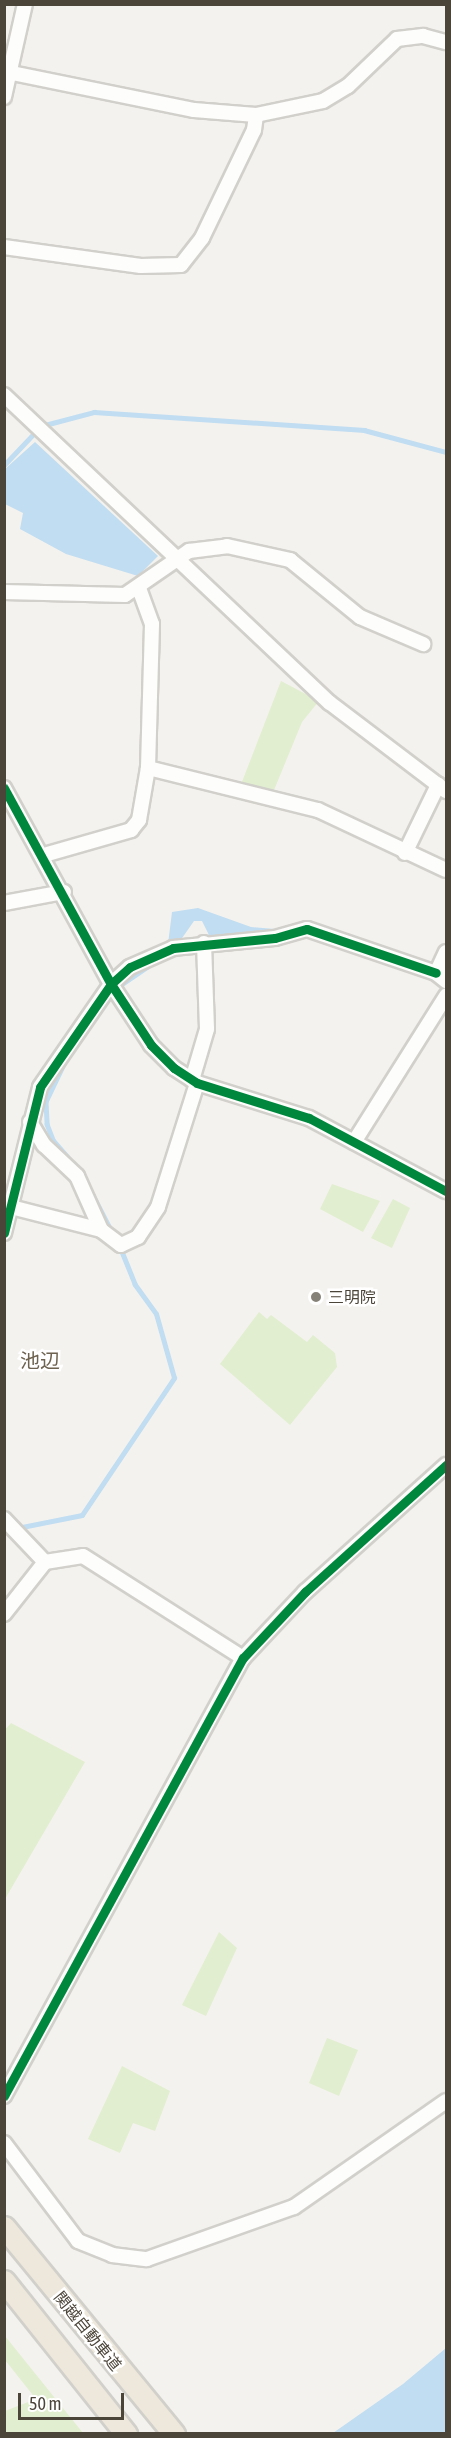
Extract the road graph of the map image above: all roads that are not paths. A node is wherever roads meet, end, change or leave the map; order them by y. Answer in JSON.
{"nodes":[{"id":1,"x":25,"y":4,"type":"edge"},
{"id":2,"x":447,"y":42,"type":"edge"},
{"id":3,"x":12,"y":73,"type":"junction"},
{"id":4,"x":4,"y":97,"type":"edge"},
{"id":5,"x":256,"y":115,"type":"junction"},
{"id":6,"x":4,"y":247,"type":"edge"},
{"id":7,"x":4,"y":395,"type":"edge"},
{"id":8,"x":177,"y":558,"type":"junction"},
{"id":9,"x":139,"y":589,"type":"junction"},
{"id":10,"x":4,"y":592,"type":"edge"},
{"id":11,"x":423,"y":644,"type":"dead end"},
{"id":12,"x":148,"y":768,"type":"junction"},
{"id":13,"x":4,"y":788,"type":"edge"},
{"id":14,"x":442,"y":788,"type":"edge"},
{"id":15,"x":405,"y":853,"type":"junction"},
{"id":16,"x":44,"y":855,"type":"junction"},
{"id":17,"x":447,"y":870,"type":"edge"},
{"id":18,"x":64,"y":892,"type":"junction"},
{"id":19,"x":4,"y":903,"type":"edge"},
{"id":20,"x":204,"y":944,"type":"junction"},
{"id":21,"x":447,"y":952,"type":"edge"},
{"id":22,"x":441,"y":977,"type":"edge"},
{"id":23,"x":111,"y":984,"type":"junction"},
{"id":24,"x":447,"y":996,"type":"edge"},
{"id":25,"x":195,"y":1081,"type":"junction"},
{"id":26,"x":30,"y":1122,"type":"junction"},
{"id":27,"x":354,"y":1142,"type":"junction"},
{"id":28,"x":447,"y":1191,"type":"edge"},
{"id":29,"x":11,"y":1207,"type":"junction"},
{"id":30,"x":101,"y":1230,"type":"junction"},
{"id":31,"x":4,"y":1233,"type":"edge"},
{"id":32,"x":447,"y":1466,"type":"edge"},
{"id":33,"x":11,"y":1525,"type":"edge"},
{"id":34,"x":45,"y":1562,"type":"junction"},
{"id":35,"x":4,"y":1614,"type":"edge"},
{"id":36,"x":243,"y":1658,"type":"junction"},
{"id":37,"x":4,"y":2096,"type":"edge"},
{"id":38,"x":447,"y":2101,"type":"edge"},
{"id":39,"x":4,"y":2143,"type":"edge"},
{"id":40,"x":4,"y":2227,"type":"edge"},
{"id":41,"x":4,"y":2281,"type":"edge"},
{"id":42,"x":126,"y":2433,"type":"edge"},
{"id":43,"x":174,"y":2433,"type":"edge"}],
"edges":[{"from":1,"to":3,"type":"street"},
{"from":2,"to":5,"type":"street"},
{"from":3,"to":4,"type":"street"},
{"from":3,"to":5,"type":"street"},
{"from":5,"to":6,"type":"street"},
{"from":7,"to":8,"type":"street"},
{"from":8,"to":9,"type":"street"},
{"from":8,"to":11,"type":"street"},
{"from":8,"to":14,"type":"street"},
{"from":9,"to":10,"type":"street"},
{"from":9,"to":12,"type":"street"},
{"from":12,"to":15,"type":"street"},
{"from":12,"to":16,"type":"street"},
{"from":13,"to":16,"type":"street"},
{"from":14,"to":15,"type":"street"},
{"from":15,"to":17,"type":"street"},
{"from":16,"to":18,"type":"street"},
{"from":18,"to":19,"type":"street"},
{"from":18,"to":23,"type":"street"},
{"from":20,"to":22,"type":"street"},
{"from":20,"to":23,"type":"street"},
{"from":20,"to":25,"type":"street"},
{"from":21,"to":22,"type":"street"},
{"from":23,"to":25,"type":"street"},
{"from":23,"to":26,"type":"street"},
{"from":24,"to":27,"type":"street"},
{"from":25,"to":27,"type":"street"},
{"from":25,"to":30,"type":"street"},
{"from":26,"to":29,"type":"street"},
{"from":26,"to":30,"type":"street"},
{"from":27,"to":28,"type":"street"},
{"from":29,"to":30,"type":"street"},
{"from":29,"to":31,"type":"street"},
{"from":32,"to":36,"type":"street"},
{"from":33,"to":34,"type":"street"},
{"from":34,"to":35,"type":"street"},
{"from":34,"to":36,"type":"street"},
{"from":36,"to":37,"type":"street"},
{"from":38,"to":39,"type":"street"},
{"from":40,"to":43,"type":"highway","name":"関越自動車道"},
{"from":41,"to":42,"type":"highway","name":"関越自動車道"}]}
